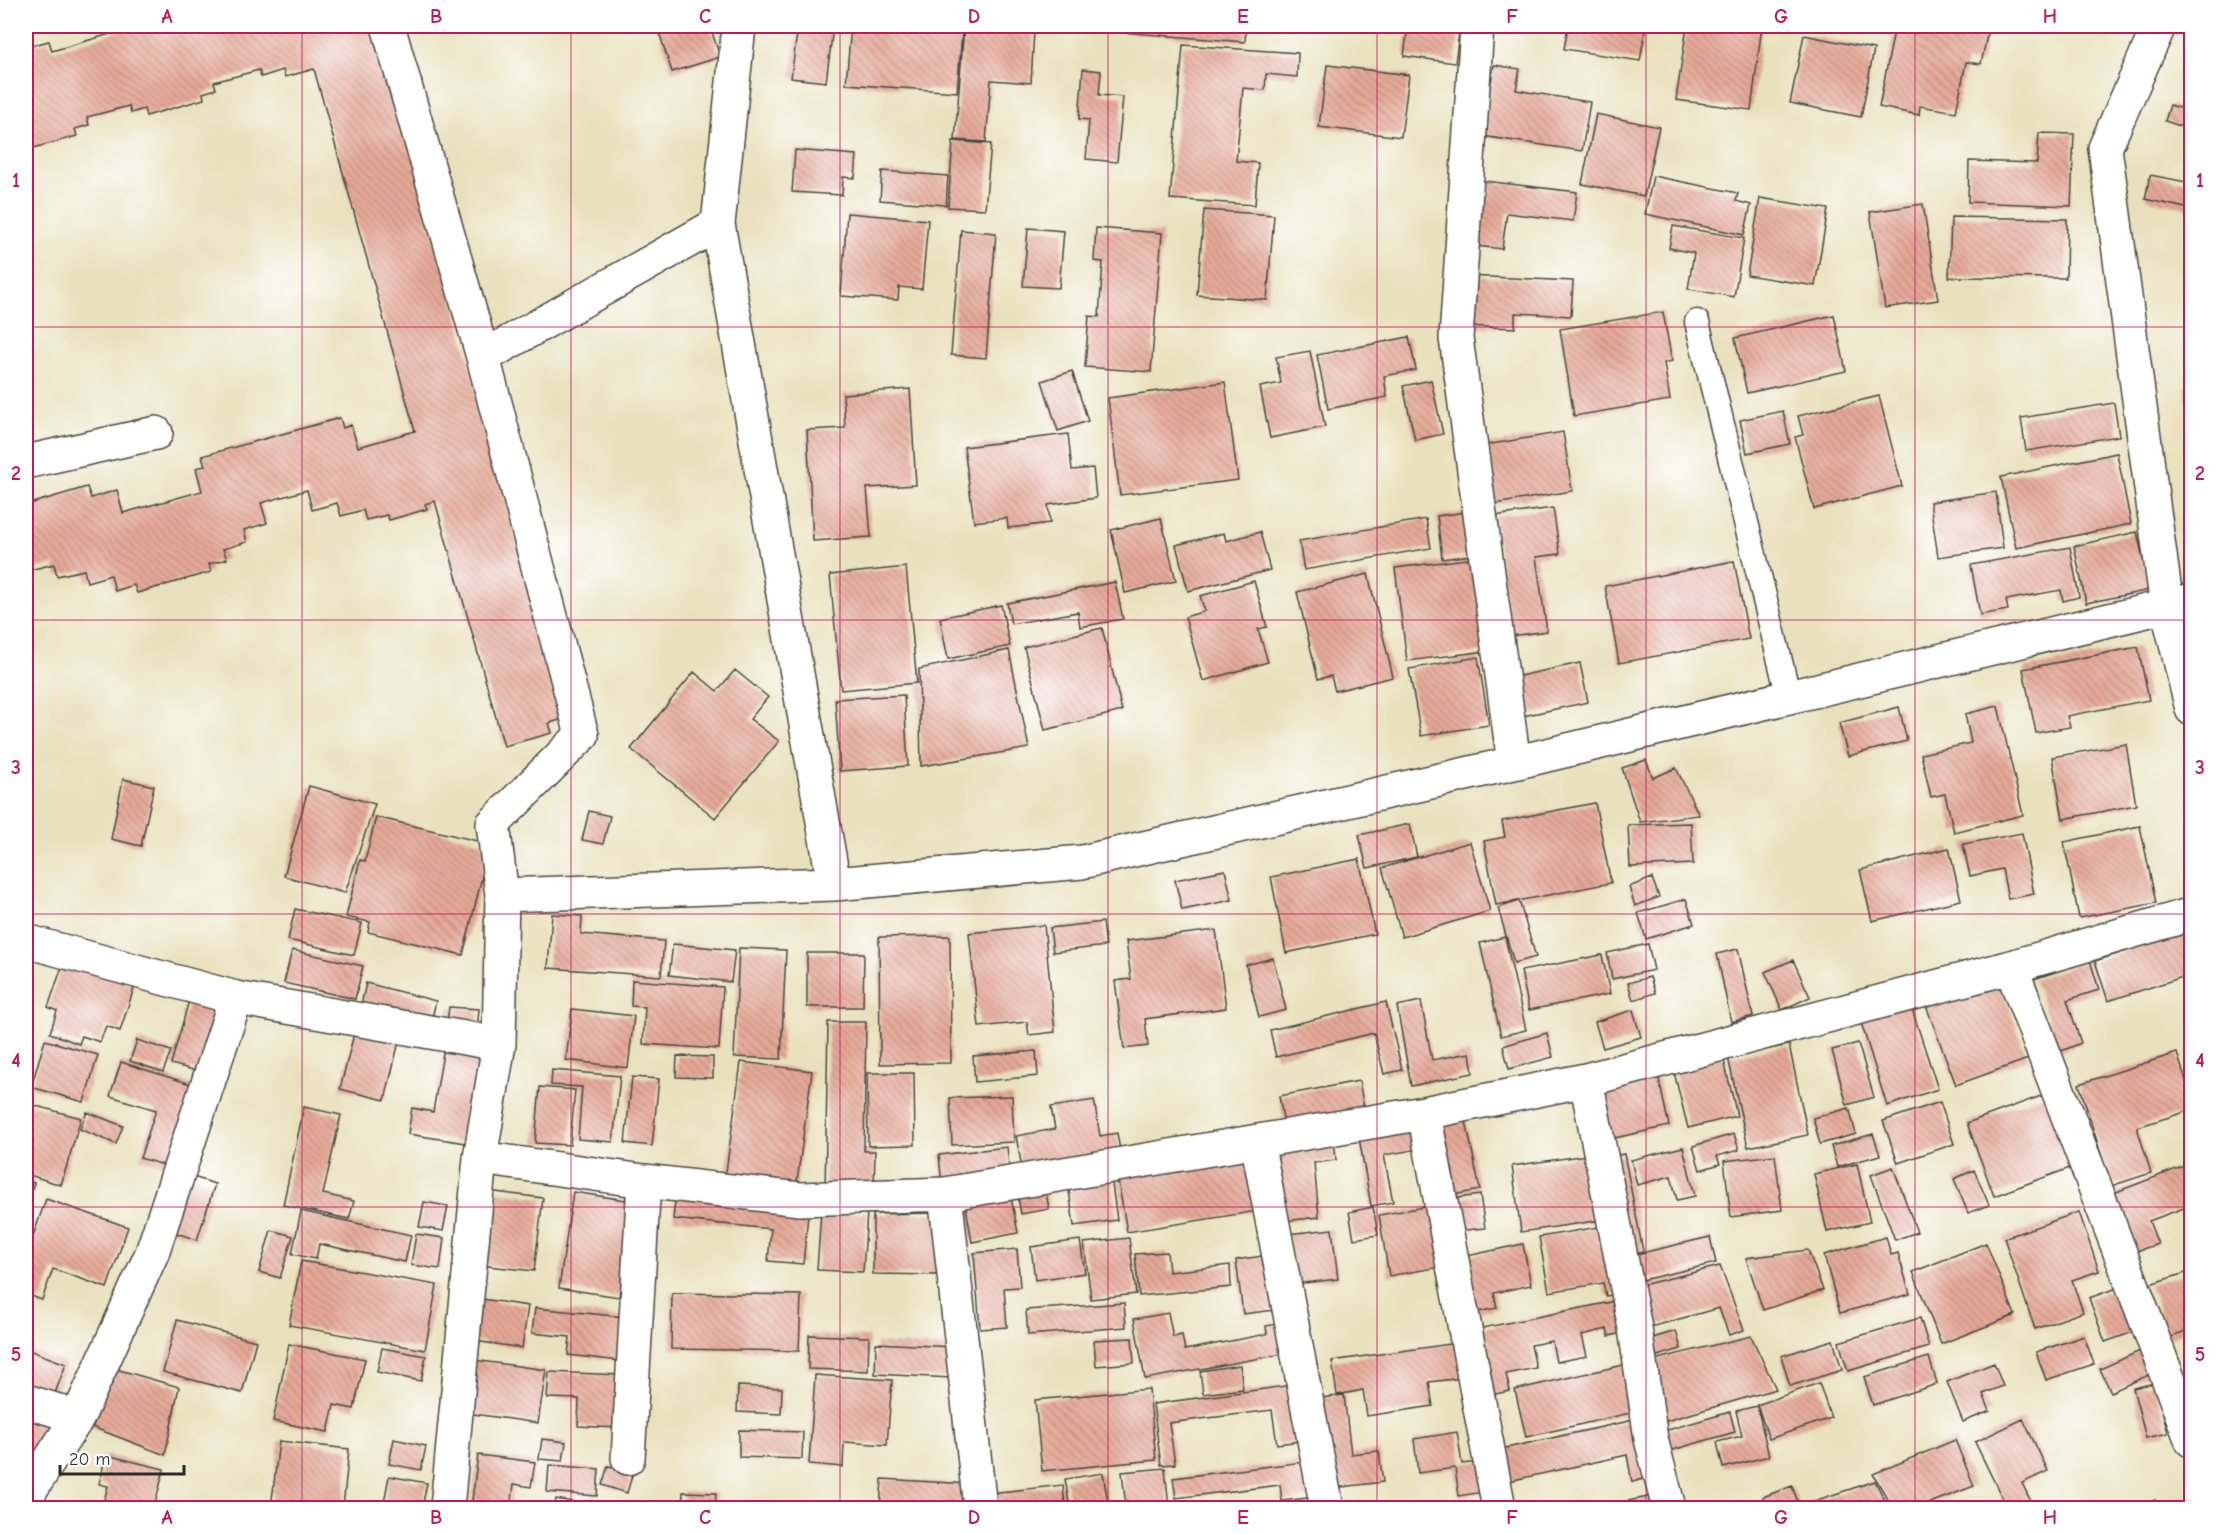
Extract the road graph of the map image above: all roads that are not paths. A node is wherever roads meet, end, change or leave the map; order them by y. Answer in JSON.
{"nodes":[{"id":1,"x":388,"y":26,"type":"edge"},
{"id":2,"x":739,"y":26,"type":"edge"},
{"id":3,"x":1477,"y":26,"type":"edge"},
{"id":4,"x":2159,"y":26,"type":"edge"},
{"id":5,"x":718,"y":224,"type":"junction"},
{"id":6,"x":1697,"y":322,"type":"dead end"},
{"id":7,"x":483,"y":357,"type":"junction"},
{"id":8,"x":156,"y":433,"type":"dead end"},
{"id":9,"x":26,"y":462,"type":"edge"},
{"id":10,"x":2179,"y":604,"type":"edge"},
{"id":11,"x":1789,"y":698,"type":"junction"},
{"id":12,"x":2192,"y":709,"type":"edge"},
{"id":13,"x":1514,"y":763,"type":"junction"},
{"id":14,"x":834,"y":884,"type":"junction"},
{"id":15,"x":502,"y":895,"type":"junction"},
{"id":16,"x":2192,"y":914,"type":"edge"},
{"id":17,"x":26,"y":941,"type":"edge"},
{"id":18,"x":2012,"y":967,"type":"junction"},
{"id":19,"x":236,"y":998,"type":"junction"},
{"id":20,"x":499,"y":1044,"type":"junction"},
{"id":21,"x":1586,"y":1080,"type":"junction"},
{"id":22,"x":1424,"y":1113,"type":"junction"},
{"id":23,"x":1257,"y":1141,"type":"junction"},
{"id":24,"x":480,"y":1158,"type":"junction"},
{"id":25,"x":644,"y":1181,"type":"junction"},
{"id":26,"x":945,"y":1194,"type":"junction"},
{"id":27,"x":26,"y":1401,"type":"edge"},
{"id":28,"x":78,"y":1418,"type":"junction"},
{"id":29,"x":2192,"y":1441,"type":"edge"},
{"id":30,"x":628,"y":1458,"type":"dead end"},
{"id":31,"x":28,"y":1509,"type":"edge"},
{"id":32,"x":447,"y":1509,"type":"edge"},
{"id":33,"x":980,"y":1509,"type":"edge"},
{"id":34,"x":1328,"y":1509,"type":"edge"},
{"id":35,"x":1499,"y":1509,"type":"edge"},
{"id":36,"x":1669,"y":1509,"type":"edge"}],
"edges":[{"from":1,"to":7,"type":"street"},
{"from":2,"to":5,"type":"street"},
{"from":3,"to":13,"type":"street"},
{"from":4,"to":10,"type":"street"},
{"from":5,"to":7,"type":"street"},
{"from":5,"to":14,"type":"street"},
{"from":6,"to":11,"type":"lane"},
{"from":7,"to":15,"type":"street"},
{"from":8,"to":9,"type":"street"},
{"from":10,"to":11,"type":"street"},
{"from":10,"to":12,"type":"street"},
{"from":11,"to":13,"type":"street"},
{"from":13,"to":14,"type":"street"},
{"from":14,"to":15,"type":"street"},
{"from":15,"to":20,"type":"street"},
{"from":16,"to":18,"type":"street"},
{"from":17,"to":19,"type":"street"},
{"from":18,"to":21,"type":"street"},
{"from":18,"to":29,"type":"street"},
{"from":19,"to":20,"type":"street"},
{"from":19,"to":28,"type":"street"},
{"from":20,"to":24,"type":"street"},
{"from":21,"to":22,"type":"street"},
{"from":21,"to":36,"type":"street"},
{"from":22,"to":23,"type":"street"},
{"from":22,"to":35,"type":"street"},
{"from":23,"to":26,"type":"street"},
{"from":23,"to":34,"type":"street"},
{"from":24,"to":25,"type":"street"},
{"from":24,"to":32,"type":"street"},
{"from":25,"to":26,"type":"street"},
{"from":25,"to":30,"type":"street"},
{"from":26,"to":33,"type":"street"},
{"from":27,"to":28,"type":"street"},
{"from":28,"to":31,"type":"street"}]}
